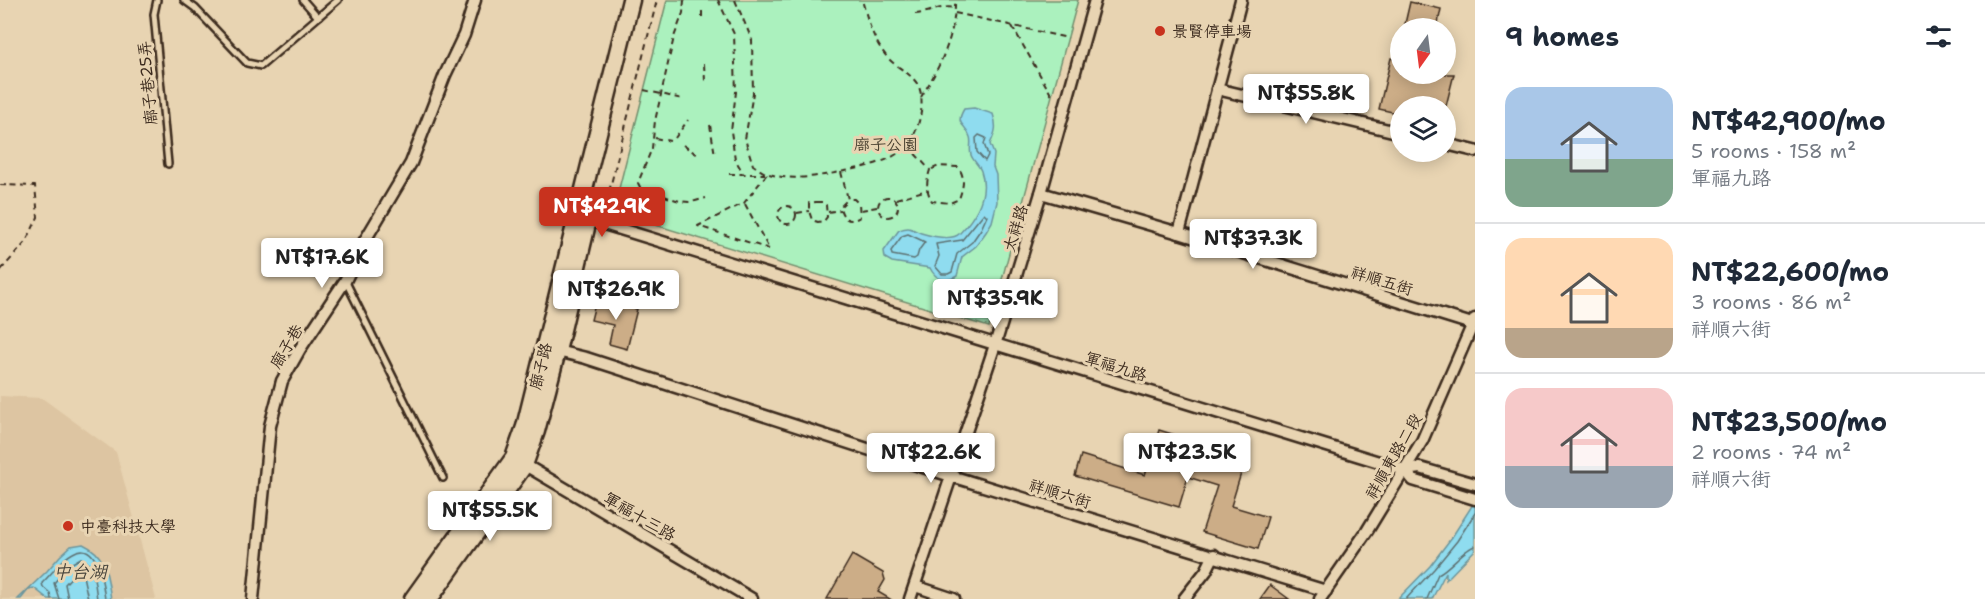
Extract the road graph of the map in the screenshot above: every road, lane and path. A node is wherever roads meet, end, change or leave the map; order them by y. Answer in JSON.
{"nodes":[{"id":1,"x":157,"y":0,"type":"edge"},
{"id":2,"x":184,"y":0,"type":"edge"},
{"id":3,"x":303,"y":0,"type":"edge"},
{"id":4,"x":338,"y":0,"type":"edge"},
{"id":5,"x":475,"y":0,"type":"edge"},
{"id":6,"x":631,"y":0,"type":"edge"},
{"id":7,"x":643,"y":0,"type":"edge"},
{"id":8,"x":684,"y":0,"type":"edge"},
{"id":9,"x":718,"y":0,"type":"edge"},
{"id":10,"x":735,"y":0,"type":"edge"},
{"id":11,"x":862,"y":0,"type":"edge"},
{"id":12,"x":955,"y":0,"type":"edge"},
{"id":13,"x":1095,"y":0,"type":"edge"},
{"id":14,"x":1241,"y":0,"type":"edge"},
{"id":15,"x":955,"y":8,"type":"junction"},
{"id":16,"x":702,"y":11,"type":"dead end"},
{"id":17,"x":955,"y":13,"type":"junction"},
{"id":18,"x":915,"y":15,"type":"dead end"},
{"id":19,"x":317,"y":16,"type":"junction"},
{"id":20,"x":702,"y":19,"type":"dead end"},
{"id":21,"x":1012,"y":26,"type":"junction"},
{"id":22,"x":1068,"y":38,"type":"dead end"},
{"id":23,"x":704,"y":64,"type":"dead end"},
{"id":24,"x":705,"y":81,"type":"dead end"},
{"id":25,"x":1217,"y":89,"type":"junction"},
{"id":26,"x":644,"y":90,"type":"dead end"},
{"id":27,"x":1052,"y":96,"type":"dead end"},
{"id":28,"x":921,"y":98,"type":"junction"},
{"id":29,"x":681,"y":99,"type":"dead end"},
{"id":30,"x":688,"y":120,"type":"dead end"},
{"id":31,"x":710,"y":125,"type":"dead end"},
{"id":32,"x":1390,"y":130,"type":"edge"},
{"id":33,"x":654,"y":138,"type":"junction"},
{"id":34,"x":675,"y":138,"type":"dead end"},
{"id":35,"x":669,"y":141,"type":"dead end"},
{"id":36,"x":683,"y":145,"type":"dead end"},
{"id":37,"x":908,"y":146,"type":"junction"},
{"id":38,"x":1456,"y":146,"type":"edge"},
{"id":39,"x":1475,"y":151,"type":"edge"},
{"id":40,"x":698,"y":155,"type":"dead end"},
{"id":41,"x":716,"y":155,"type":"dead end"},
{"id":42,"x":168,"y":164,"type":"dead end"},
{"id":43,"x":930,"y":170,"type":"junction"},
{"id":44,"x":841,"y":172,"type":"junction"},
{"id":45,"x":743,"y":173,"type":"junction"},
{"id":46,"x":729,"y":174,"type":"dead end"},
{"id":47,"x":767,"y":174,"type":"junction"},
{"id":48,"x":0,"y":185,"type":"edge"},
{"id":49,"x":927,"y":190,"type":"junction"},
{"id":50,"x":1041,"y":194,"type":"junction"},
{"id":51,"x":706,"y":198,"type":"dead end"},
{"id":52,"x":848,"y":199,"type":"junction"},
{"id":53,"x":896,"y":200,"type":"junction"},
{"id":54,"x":744,"y":203,"type":"junction"},
{"id":55,"x":877,"y":207,"type":"junction"},
{"id":56,"x":840,"y":210,"type":"junction"},
{"id":57,"x":861,"y":210,"type":"junction"},
{"id":58,"x":809,"y":211,"type":"junction"},
{"id":59,"x":828,"y":212,"type":"junction"},
{"id":60,"x":797,"y":213,"type":"junction"},
{"id":61,"x":583,"y":218,"type":"junction"},
{"id":62,"x":1179,"y":232,"type":"junction"},
{"id":63,"x":0,"y":271,"type":"edge"},
{"id":64,"x":345,"y":280,"type":"junction"},
{"id":65,"x":1474,"y":321,"type":"edge"},
{"id":66,"x":995,"y":345,"type":"junction"},
{"id":67,"x":551,"y":350,"type":"junction"},
{"id":68,"x":519,"y":461,"type":"junction"},
{"id":69,"x":1405,"y":470,"type":"junction"},
{"id":70,"x":951,"y":476,"type":"junction"},
{"id":71,"x":443,"y":478,"type":"dead end"},
{"id":72,"x":1475,"y":484,"type":"edge"},
{"id":73,"x":1475,"y":499,"type":"edge"},
{"id":74,"x":1214,"y":555,"type":"junction"},
{"id":75,"x":915,"y":586,"type":"junction"},
{"id":76,"x":1323,"y":595,"type":"edge"},
{"id":77,"x":253,"y":599,"type":"edge"},
{"id":78,"x":413,"y":599,"type":"edge"},
{"id":79,"x":429,"y":599,"type":"edge"},
{"id":80,"x":752,"y":599,"type":"edge"},
{"id":81,"x":910,"y":599,"type":"edge"},
{"id":82,"x":954,"y":599,"type":"edge"},
{"id":83,"x":1184,"y":599,"type":"edge"}],
"edges":[{"from":1,"to":42,"type":"lane","name":"廍子巷25弄"},
{"from":2,"to":19,"type":"lane"},
{"from":3,"to":19,"type":"lane"},
{"from":4,"to":19,"type":"lane"},
{"from":5,"to":64,"type":"street","name":"廍子巷"},
{"from":6,"to":61,"type":"main road","name":"廍子路"},
{"from":7,"to":61,"type":"main road","name":"廍子路"},
{"from":8,"to":33,"type":"path"},
{"from":9,"to":45,"type":"path"},
{"from":10,"to":47,"type":"path"},
{"from":11,"to":28,"type":"path"},
{"from":12,"to":15,"type":"path"},
{"from":13,"to":50,"type":"street","name":"太祥路"},
{"from":14,"to":25,"type":"street"},
{"from":15,"to":17,"type":"path"},
{"from":15,"to":18,"type":"path"},
{"from":16,"to":20,"type":"path"},
{"from":17,"to":21,"type":"path"},
{"from":17,"to":28,"type":"path"},
{"from":21,"to":22,"type":"path"},
{"from":21,"to":27,"type":"path"},
{"from":23,"to":24,"type":"path"},
{"from":25,"to":32,"type":"street"},
{"from":25,"to":62,"type":"street"},
{"from":26,"to":29,"type":"path"},
{"from":28,"to":37,"type":"path"},
{"from":30,"to":34,"type":"path"},
{"from":31,"to":41,"type":"path"},
{"from":33,"to":35,"type":"path"},
{"from":33,"to":51,"type":"path"},
{"from":36,"to":40,"type":"path"},
{"from":37,"to":43,"type":"path"},
{"from":37,"to":44,"type":"path"},
{"from":38,"to":39,"type":"street"},
{"from":43,"to":49,"type":"path"},
{"from":43,"to":49,"type":"path"},
{"from":44,"to":47,"type":"path"},
{"from":44,"to":52,"type":"path"},
{"from":45,"to":46,"type":"path"},
{"from":45,"to":47,"type":"path"},
{"from":47,"to":54,"type":"path"},
{"from":48,"to":63,"type":"path"},
{"from":49,"to":53,"type":"path"},
{"from":50,"to":62,"type":"street","name":"祥順五街"},
{"from":50,"to":66,"type":"street","name":"太祥路"},
{"from":52,"to":56,"type":"path"},
{"from":52,"to":57,"type":"path"},
{"from":53,"to":55,"type":"path"},
{"from":53,"to":55,"type":"path"},
{"from":54,"to":54,"type":"path"},
{"from":55,"to":57,"type":"path"},
{"from":56,"to":57,"type":"path"},
{"from":56,"to":59,"type":"path"},
{"from":58,"to":59,"type":"path"},
{"from":58,"to":59,"type":"path"},
{"from":58,"to":60,"type":"path"},
{"from":60,"to":60,"type":"path"},
{"from":61,"to":66,"type":"street","name":"軍福九路"},
{"from":61,"to":67,"type":"main road","name":"廍子路"},
{"from":62,"to":65,"type":"street","name":"祥順五街"},
{"from":64,"to":71,"type":"lane"},
{"from":64,"to":77,"type":"street","name":"廍子巷"},
{"from":65,"to":69,"type":"street","name":"祥順東路二段"},
{"from":66,"to":69,"type":"street","name":"軍福九路"},
{"from":66,"to":70,"type":"street","name":"太祥路"},
{"from":67,"to":68,"type":"main road","name":"廍子路"},
{"from":67,"to":70,"type":"street","name":"祥順六街"},
{"from":68,"to":78,"type":"main road","name":"廍子路"},
{"from":68,"to":79,"type":"main road","name":"廍子路"},
{"from":68,"to":80,"type":"street","name":"軍福十三路"},
{"from":69,"to":72,"type":"street","name":"軍福九路"},
{"from":69,"to":73,"type":"street"},
{"from":69,"to":76,"type":"street","name":"祥順東路二段"},
{"from":70,"to":74,"type":"street","name":"祥順六街"},
{"from":70,"to":75,"type":"street","name":"太祥路"},
{"from":74,"to":76,"type":"street","name":"祥順六街"},
{"from":74,"to":83,"type":"street"},
{"from":75,"to":81,"type":"street","name":"太祥路"},
{"from":75,"to":82,"type":"street"}]}
